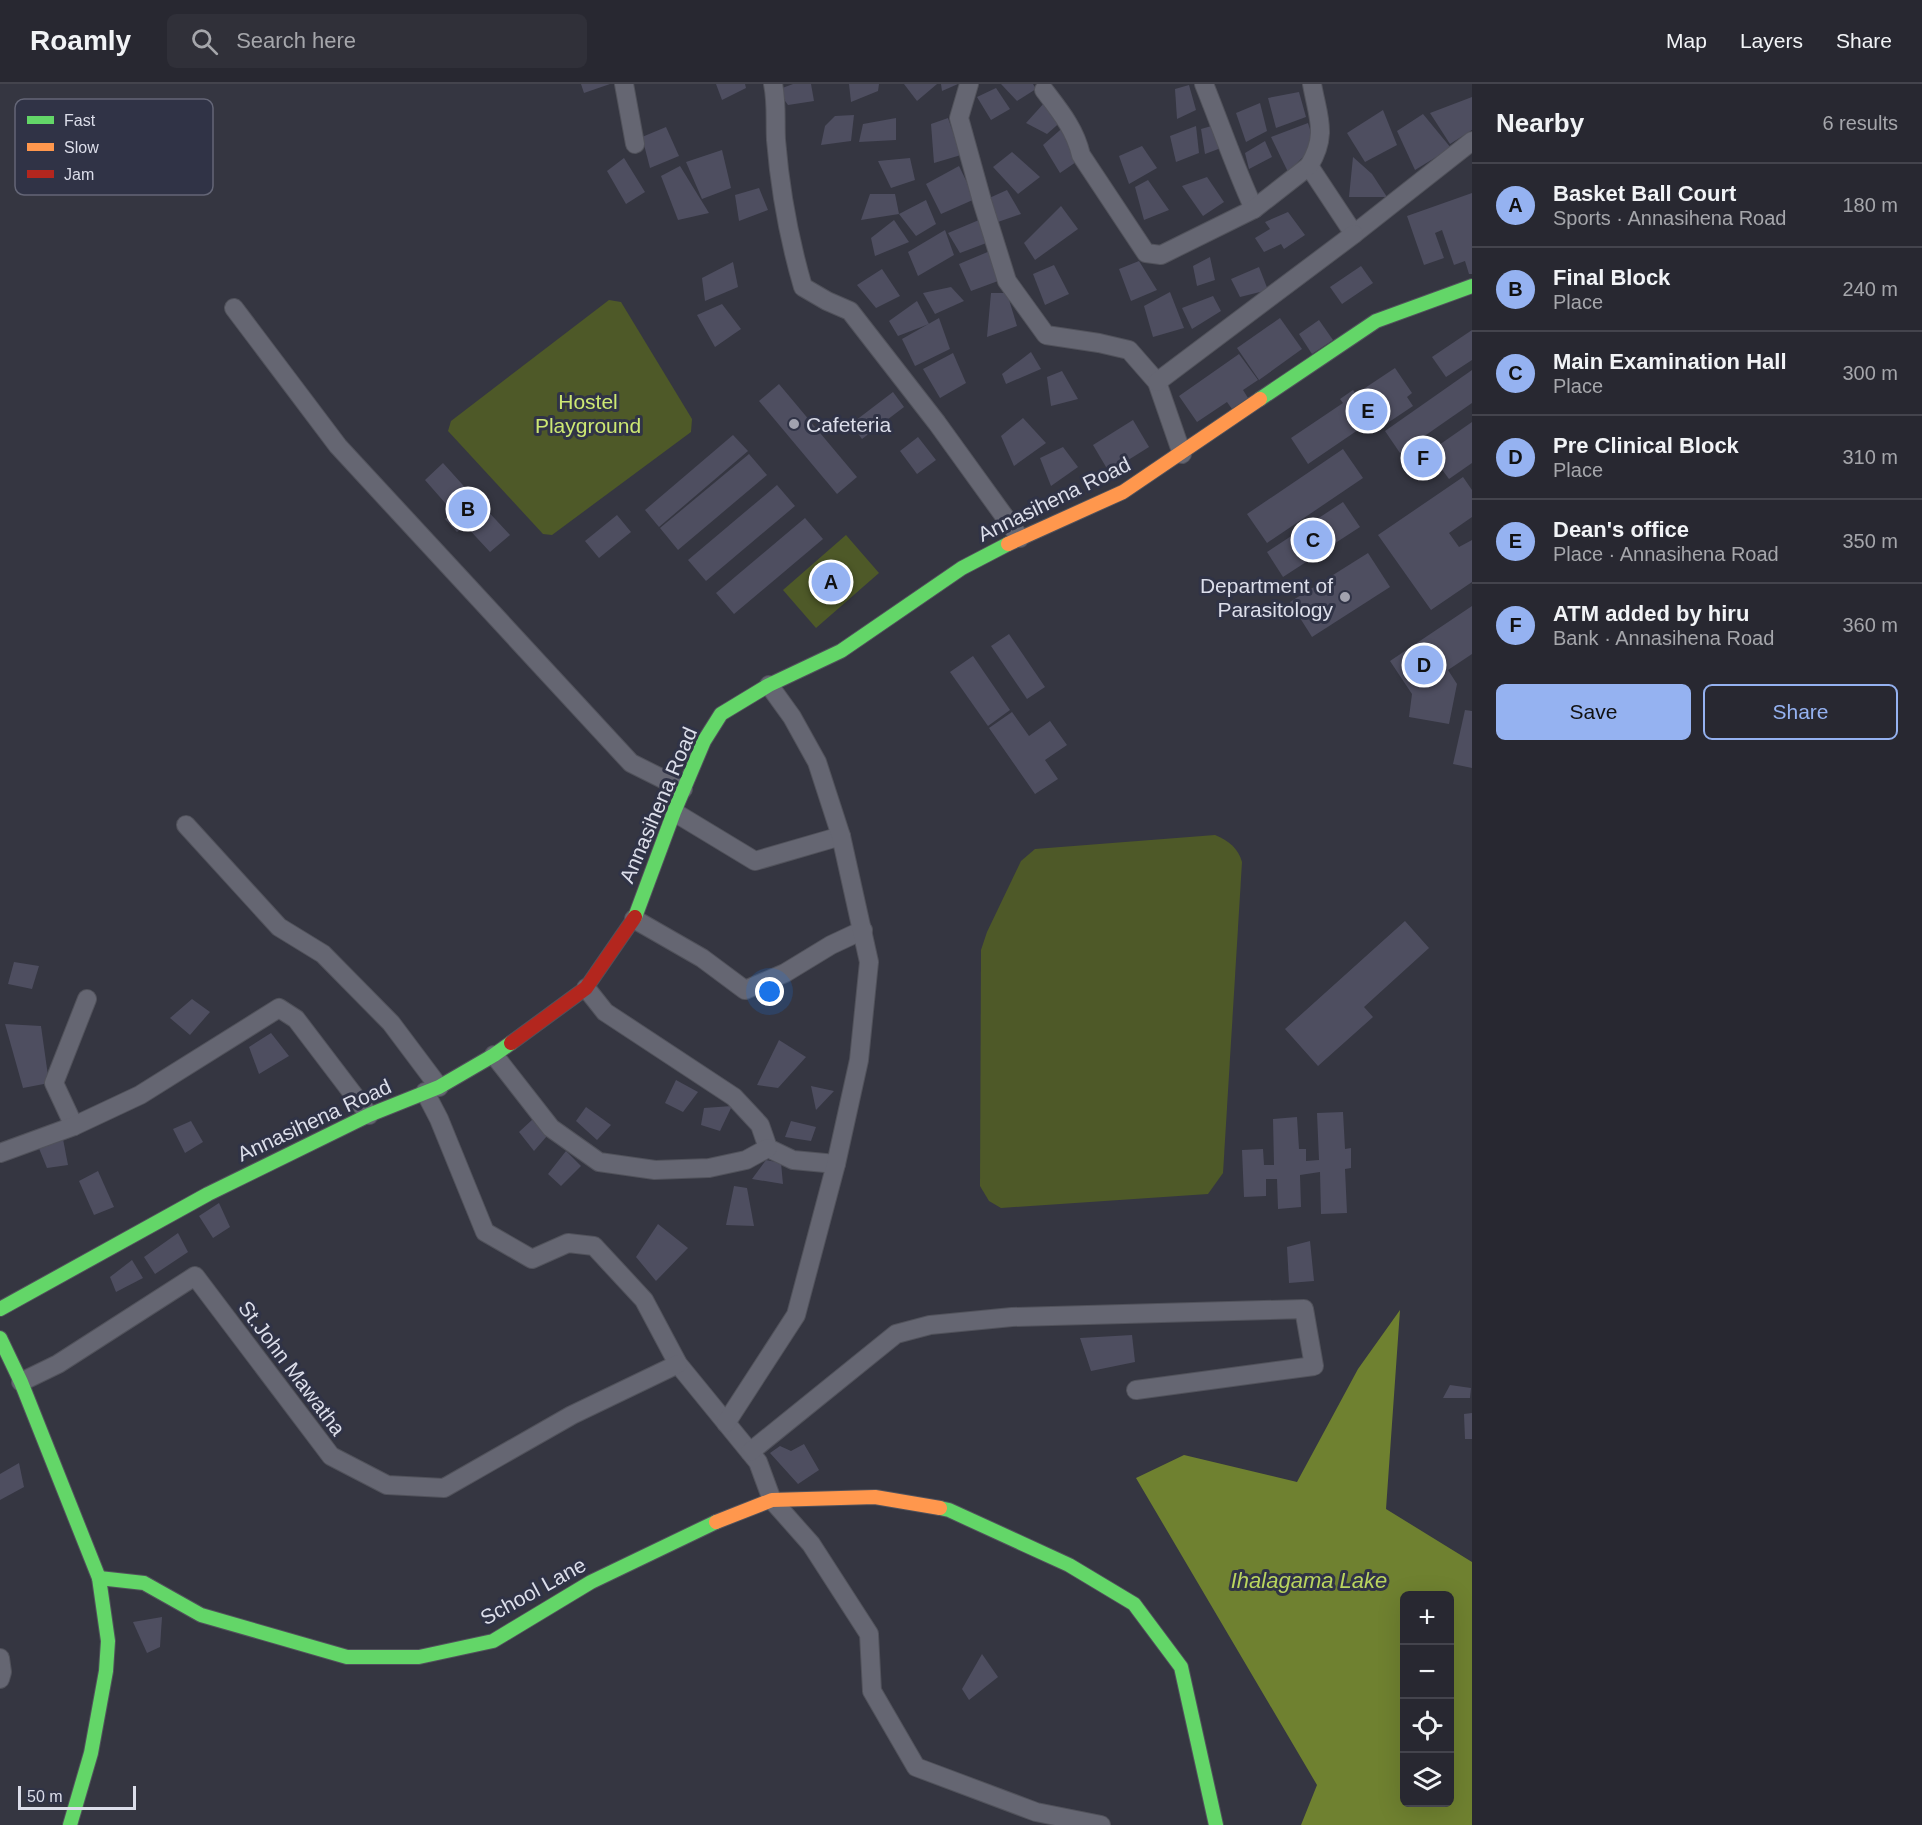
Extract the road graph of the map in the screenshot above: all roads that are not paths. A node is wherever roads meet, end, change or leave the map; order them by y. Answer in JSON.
{"nodes":[{"id":1,"x":624,"y":84,"type":"edge"},
{"id":2,"x":773,"y":84,"type":"edge"},
{"id":3,"x":969,"y":84,"type":"edge"},
{"id":4,"x":1204,"y":84,"type":"edge"},
{"id":5,"x":1312,"y":84,"type":"edge"},
{"id":6,"x":1044,"y":90,"type":"dead end"},
{"id":7,"x":1472,"y":141,"type":"edge"},
{"id":8,"x":635,"y":144,"type":"dead end"},
{"id":9,"x":1309,"y":166,"type":"junction"},
{"id":10,"x":1254,"y":209,"type":"junction"},
{"id":11,"x":1354,"y":234,"type":"junction"},
{"id":12,"x":1472,"y":286,"type":"edge"},
{"id":13,"x":234,"y":308,"type":"dead end"},
{"id":14,"x":1157,"y":382,"type":"junction"},
{"id":15,"x":1182,"y":454,"type":"junction"},
{"id":16,"x":1020,"y":538,"type":"junction"},
{"id":17,"x":769,"y":685,"type":"junction"},
{"id":18,"x":683,"y":789,"type":"junction"},
{"id":19,"x":674,"y":812,"type":"junction"},
{"id":20,"x":186,"y":825,"type":"dead end"},
{"id":21,"x":841,"y":836,"type":"junction"},
{"id":22,"x":634,"y":919,"type":"junction"},
{"id":23,"x":863,"y":930,"type":"junction"},
{"id":24,"x":586,"y":987,"type":"junction"},
{"id":25,"x":87,"y":999,"type":"dead end"},
{"id":26,"x":494,"y":1055,"type":"junction"},
{"id":27,"x":432,"y":1089,"type":"junction"},
{"id":28,"x":369,"y":1115,"type":"junction"},
{"id":29,"x":74,"y":1126,"type":"junction"},
{"id":30,"x":768,"y":1148,"type":"junction"},
{"id":31,"x":0,"y":1154,"type":"edge"},
{"id":32,"x":836,"y":1164,"type":"junction"},
{"id":33,"x":0,"y":1309,"type":"edge"},
{"id":34,"x":0,"y":1338,"type":"edge"},
{"id":35,"x":678,"y":1364,"type":"junction"},
{"id":36,"x":21,"y":1382,"type":"junction"},
{"id":37,"x":1136,"y":1390,"type":"dead end"},
{"id":38,"x":726,"y":1423,"type":"junction"},
{"id":39,"x":750,"y":1452,"type":"junction"},
{"id":40,"x":772,"y":1500,"type":"junction"},
{"id":41,"x":99,"y":1578,"type":"junction"},
{"id":42,"x":0,"y":1658,"type":"edge"},
{"id":43,"x":0,"y":1679,"type":"edge"},
{"id":44,"x":70,"y":1825,"type":"edge"},
{"id":45,"x":1101,"y":1825,"type":"edge"},
{"id":46,"x":1216,"y":1825,"type":"edge"}],
"edges":[{"from":1,"to":8,"type":"street"},
{"from":2,"to":16,"type":"street"},
{"from":3,"to":14,"type":"street"},
{"from":4,"to":10,"type":"street"},
{"from":5,"to":9,"type":"street"},
{"from":6,"to":10,"type":"street"},
{"from":7,"to":11,"type":"street"},
{"from":9,"to":10,"type":"street"},
{"from":9,"to":11,"type":"street"},
{"from":11,"to":14,"type":"street"},
{"from":12,"to":15,"type":"street","name":"Annasihena Road"},
{"from":13,"to":18,"type":"street"},
{"from":14,"to":15,"type":"street"},
{"from":15,"to":16,"type":"street","name":"Annasihena Road"},
{"from":16,"to":17,"type":"street","name":"Annasihena Road"},
{"from":17,"to":18,"type":"street","name":"Annasihena Road"},
{"from":17,"to":21,"type":"street"},
{"from":18,"to":19,"type":"street","name":"Annasihena Road"},
{"from":19,"to":21,"type":"street"},
{"from":19,"to":22,"type":"street","name":"Annasihena Road"},
{"from":20,"to":27,"type":"street"},
{"from":21,"to":23,"type":"street"},
{"from":22,"to":23,"type":"street"},
{"from":22,"to":24,"type":"street","name":"Annasihena Road"},
{"from":23,"to":32,"type":"street"},
{"from":24,"to":26,"type":"street","name":"Annasihena Road"},
{"from":24,"to":30,"type":"street"},
{"from":25,"to":29,"type":"street"},
{"from":26,"to":27,"type":"street","name":"Annasihena Road"},
{"from":26,"to":30,"type":"street"},
{"from":27,"to":28,"type":"street","name":"Annasihena Road"},
{"from":27,"to":35,"type":"street"},
{"from":28,"to":29,"type":"street"},
{"from":28,"to":33,"type":"street","name":"Annasihena Road"},
{"from":29,"to":31,"type":"street"},
{"from":30,"to":32,"type":"street"},
{"from":32,"to":38,"type":"street"},
{"from":34,"to":36,"type":"street"},
{"from":35,"to":36,"type":"street","name":"St.John Mawatha"},
{"from":35,"to":38,"type":"street"},
{"from":36,"to":41,"type":"street"},
{"from":37,"to":39,"type":"street"},
{"from":38,"to":39,"type":"street"},
{"from":39,"to":40,"type":"street"},
{"from":40,"to":41,"type":"street","name":"School Lane"},
{"from":40,"to":45,"type":"street"},
{"from":40,"to":46,"type":"street","name":"School Lane"},
{"from":41,"to":44,"type":"street"},
{"from":42,"to":43,"type":"street"}]}
